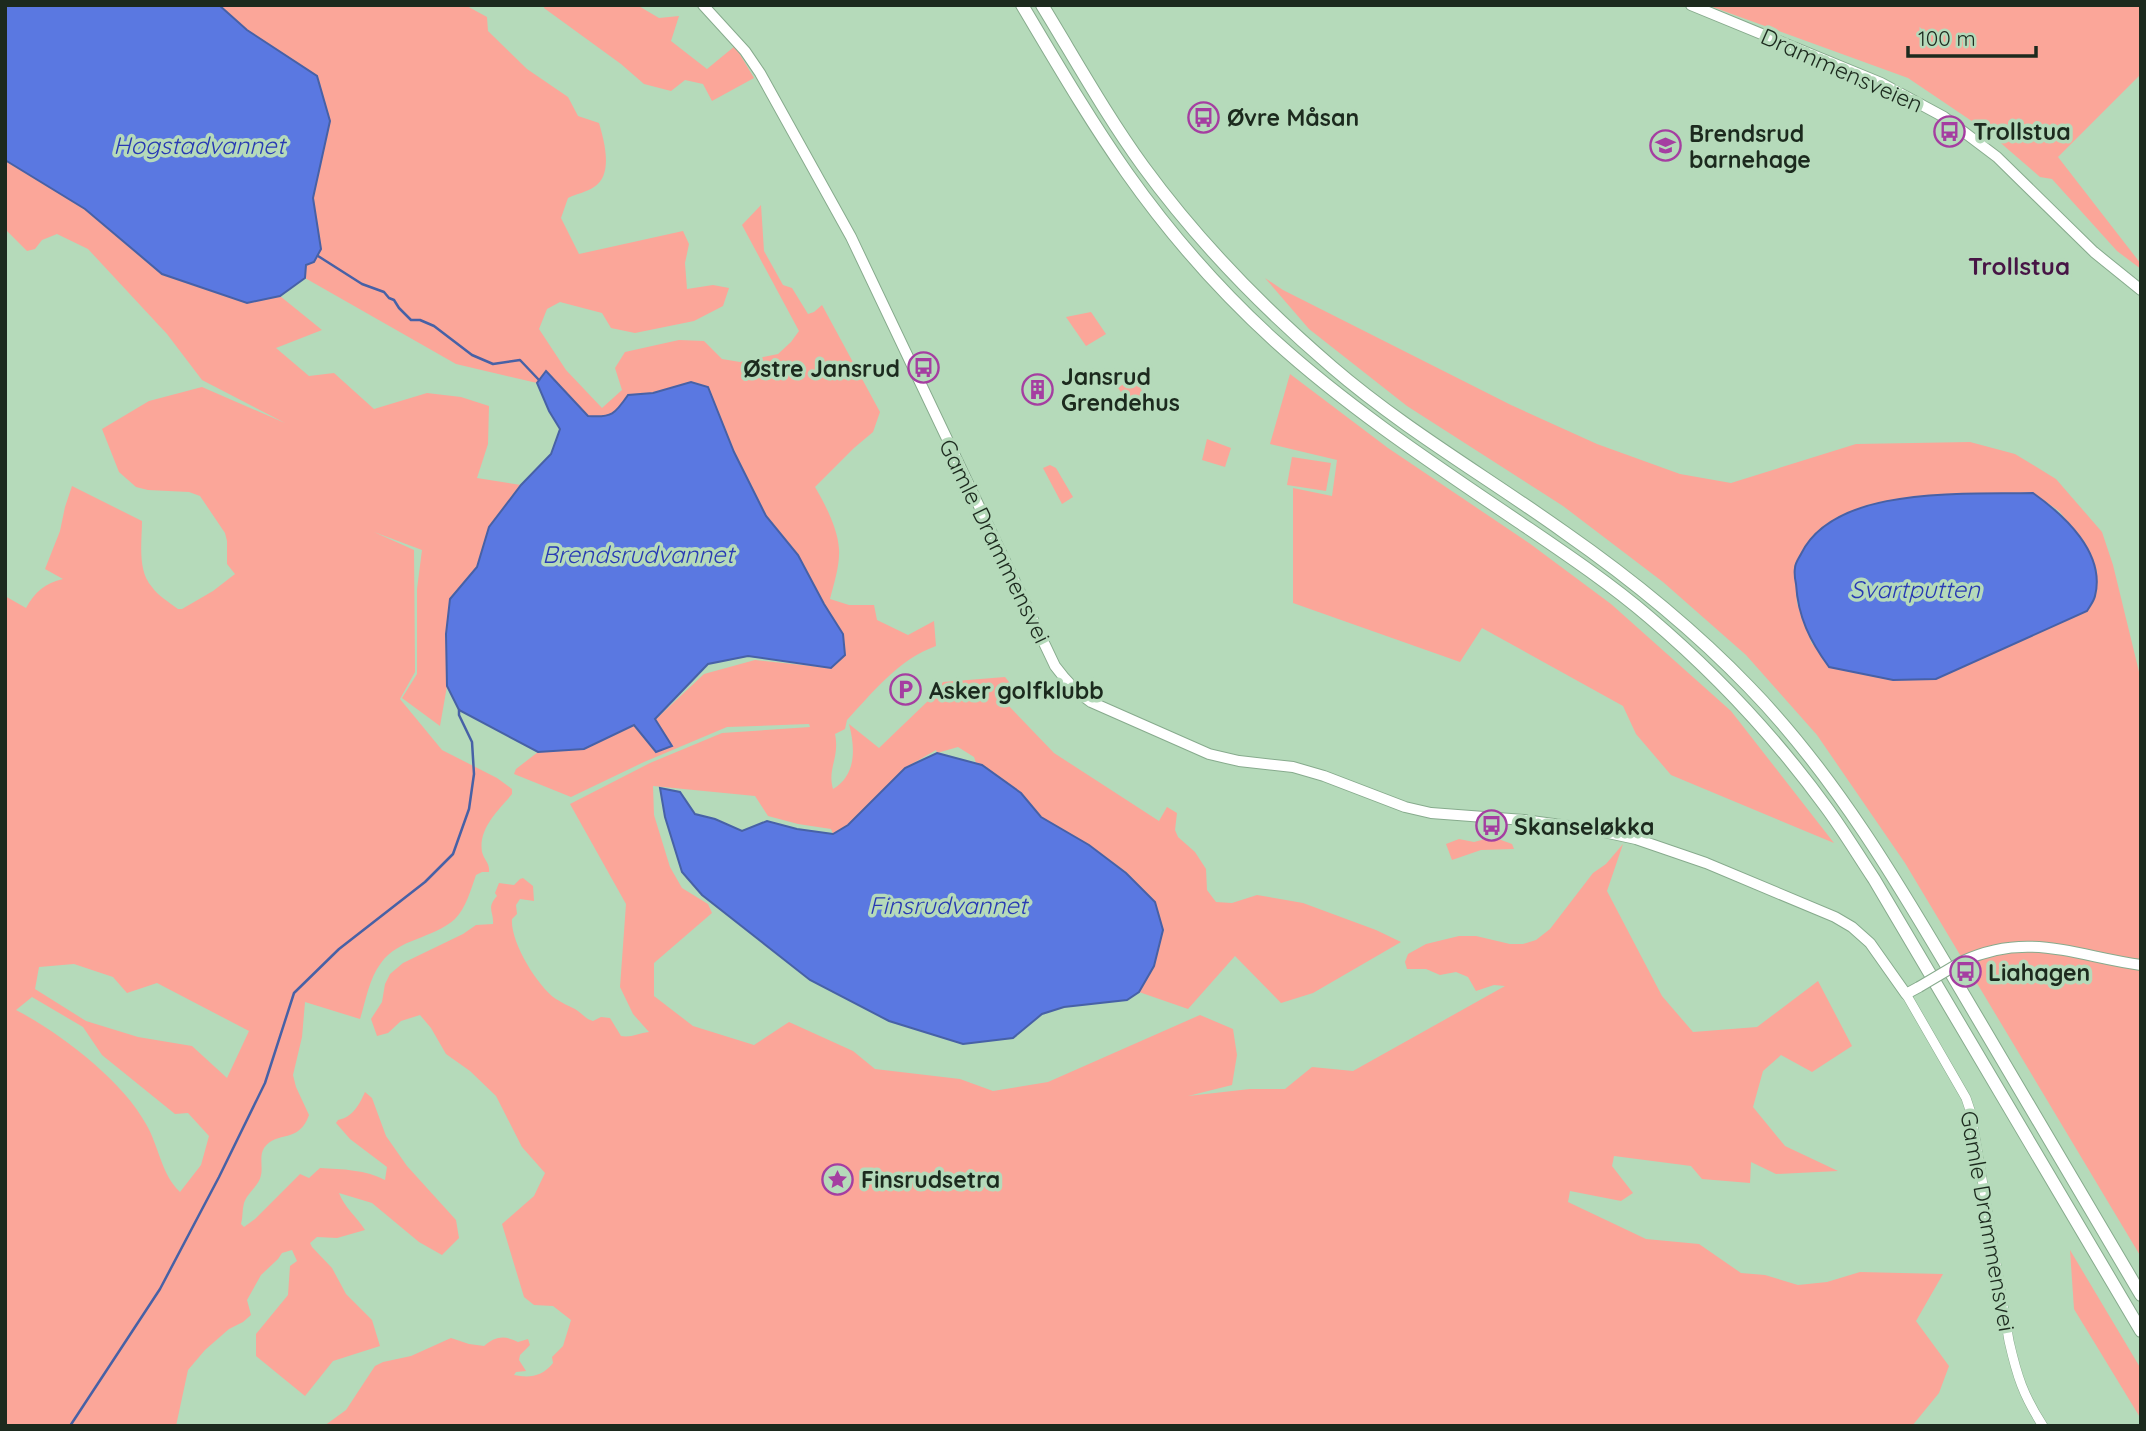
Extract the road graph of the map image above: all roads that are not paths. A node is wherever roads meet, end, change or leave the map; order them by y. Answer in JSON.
{"nodes":[{"id":1,"x":703,"y":5,"type":"edge"},
{"id":2,"x":1022,"y":5,"type":"edge"},
{"id":3,"x":1042,"y":5,"type":"edge"},
{"id":4,"x":1691,"y":5,"type":"edge"},
{"id":5,"x":2141,"y":290,"type":"edge"},
{"id":6,"x":2141,"y":965,"type":"edge"},
{"id":7,"x":1906,"y":994,"type":"junction"},
{"id":8,"x":2141,"y":1296,"type":"edge"},
{"id":9,"x":2141,"y":1331,"type":"edge"},
{"id":10,"x":2043,"y":1426,"type":"edge"}],
"edges":[{"from":1,"to":7,"type":"main road","name":"Gamle Drammensvei"},
{"from":2,"to":9,"type":"highway"},
{"from":3,"to":8,"type":"highway"},
{"from":4,"to":5,"type":"main road","name":"Drammensveien"},
{"from":6,"to":7,"type":"main road","bridge":true},
{"from":7,"to":10,"type":"street","name":"Gamle Drammensvei"}]}
